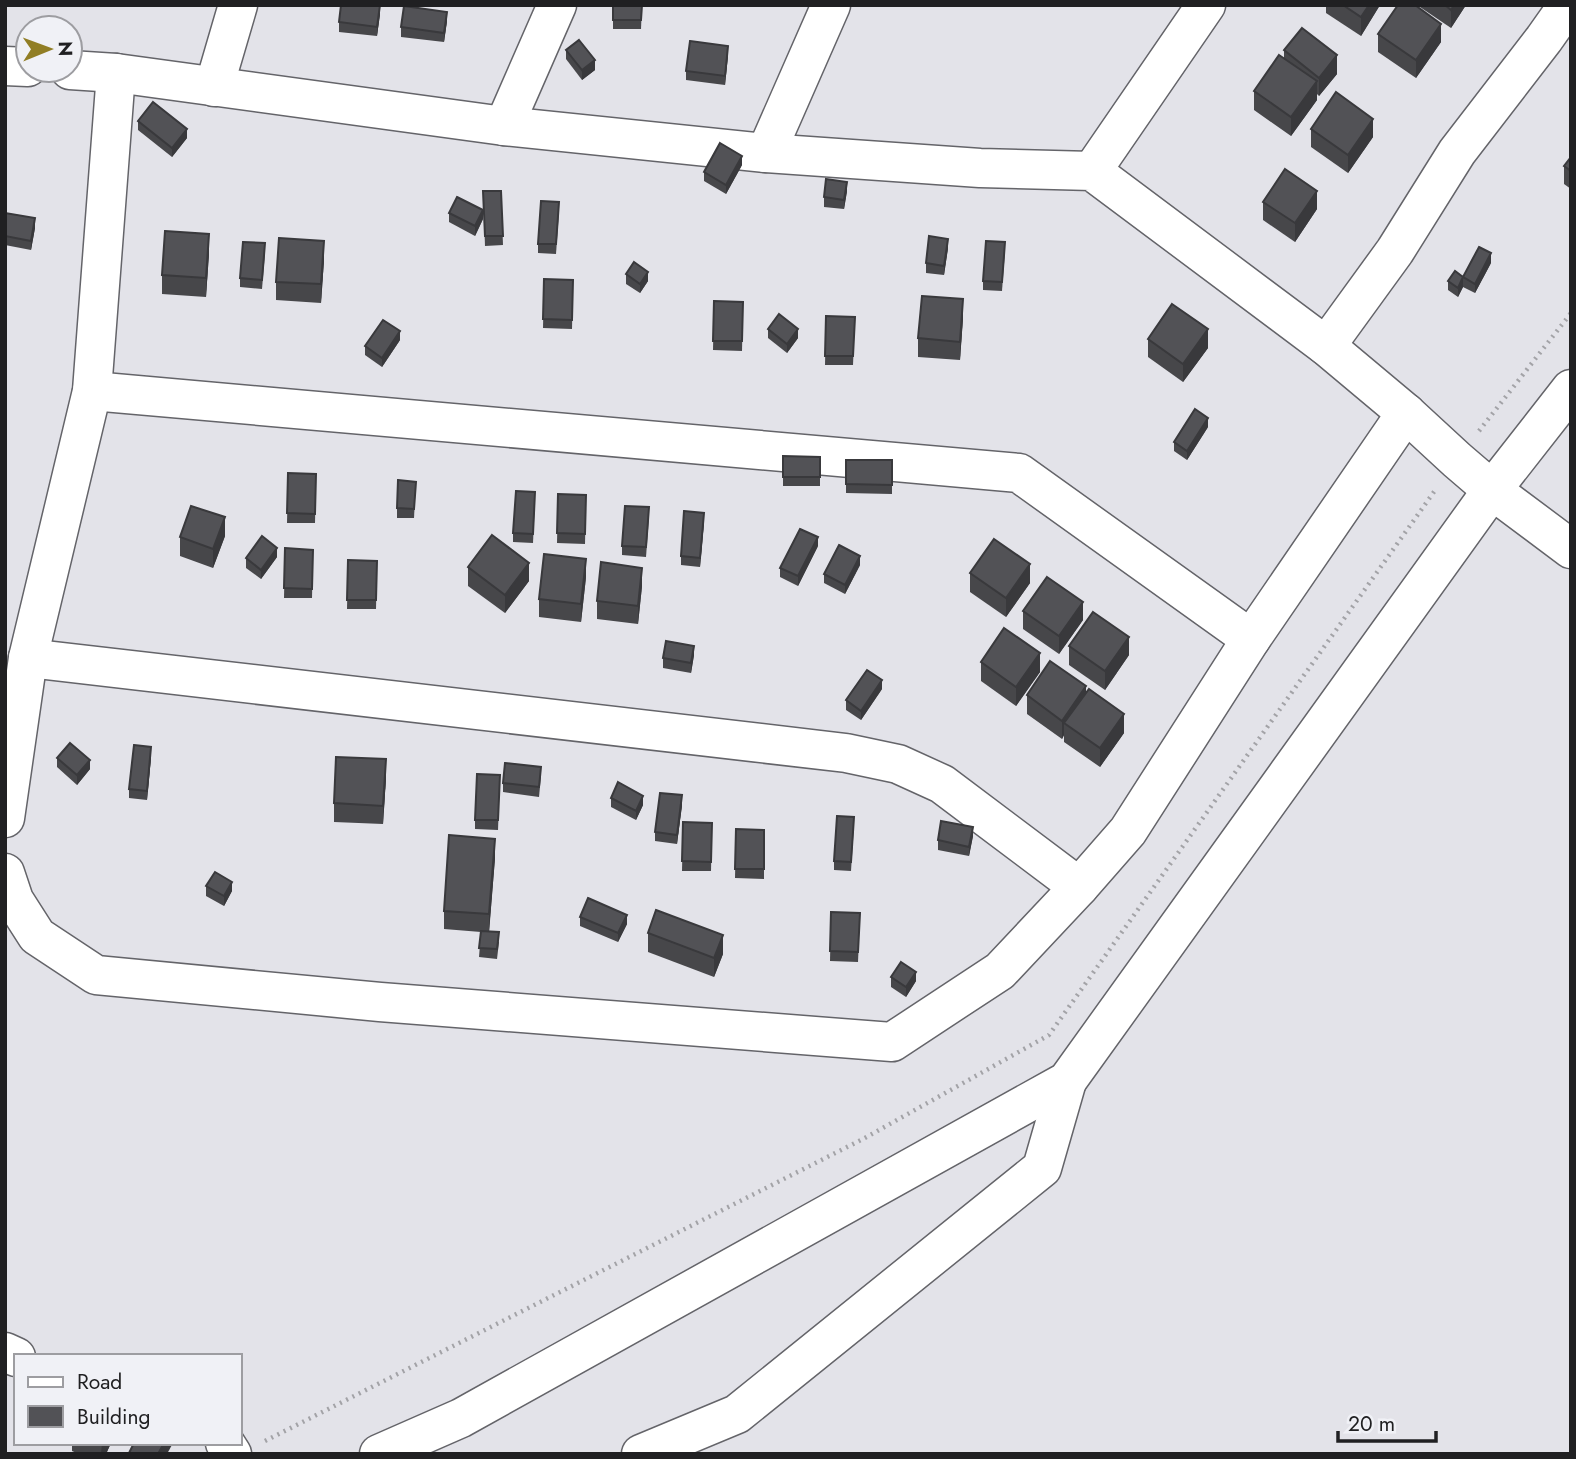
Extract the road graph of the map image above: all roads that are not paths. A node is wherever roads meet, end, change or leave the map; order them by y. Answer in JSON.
{"nodes":[{"id":1,"x":238,"y":5,"type":"edge"},
{"id":2,"x":556,"y":5,"type":"edge"},
{"id":3,"x":831,"y":5,"type":"edge"},
{"id":4,"x":1206,"y":5,"type":"edge"},
{"id":5,"x":1568,"y":5,"type":"edge"},
{"id":6,"x":84,"y":71,"type":"edge"},
{"id":7,"x":116,"y":73,"type":"junction"},
{"id":8,"x":214,"y":87,"type":"junction"},
{"id":9,"x":504,"y":127,"type":"junction"},
{"id":10,"x":766,"y":153,"type":"junction"},
{"id":11,"x":1092,"y":171,"type":"junction"},
{"id":12,"x":1326,"y":346,"type":"junction"},
{"id":13,"x":1571,"y":390,"type":"edge"},
{"id":14,"x":92,"y":391,"type":"junction"},
{"id":15,"x":1406,"y":413,"type":"junction"},
{"id":16,"x":1492,"y":490,"type":"junction"},
{"id":17,"x":1571,"y":549,"type":"edge"},
{"id":18,"x":1251,"y":639,"type":"junction"},
{"id":19,"x":28,"y":658,"type":"junction"},
{"id":20,"x":5,"y":818,"type":"edge"},
{"id":21,"x":5,"y":873,"type":"edge"},
{"id":22,"x":1079,"y":887,"type":"junction"},
{"id":23,"x":1067,"y":1081,"type":"junction"},
{"id":24,"x":379,"y":1454,"type":"edge"},
{"id":25,"x":641,"y":1454,"type":"edge"}],
"edges":[{"from":1,"to":8,"type":"street"},
{"from":2,"to":9,"type":"street"},
{"from":3,"to":10,"type":"street"},
{"from":4,"to":11,"type":"street"},
{"from":5,"to":12,"type":"street"},
{"from":6,"to":7,"type":"street"},
{"from":7,"to":8,"type":"street"},
{"from":7,"to":14,"type":"street"},
{"from":8,"to":9,"type":"street"},
{"from":9,"to":10,"type":"street"},
{"from":10,"to":11,"type":"street"},
{"from":11,"to":12,"type":"street"},
{"from":12,"to":15,"type":"street"},
{"from":13,"to":16,"type":"street"},
{"from":14,"to":18,"type":"street"},
{"from":14,"to":19,"type":"street"},
{"from":15,"to":16,"type":"street"},
{"from":15,"to":18,"type":"street"},
{"from":16,"to":17,"type":"street"},
{"from":16,"to":23,"type":"street"},
{"from":18,"to":22,"type":"street"},
{"from":19,"to":20,"type":"street"},
{"from":19,"to":22,"type":"street"},
{"from":21,"to":22,"type":"street"},
{"from":23,"to":24,"type":"street"},
{"from":23,"to":25,"type":"street"}]}
